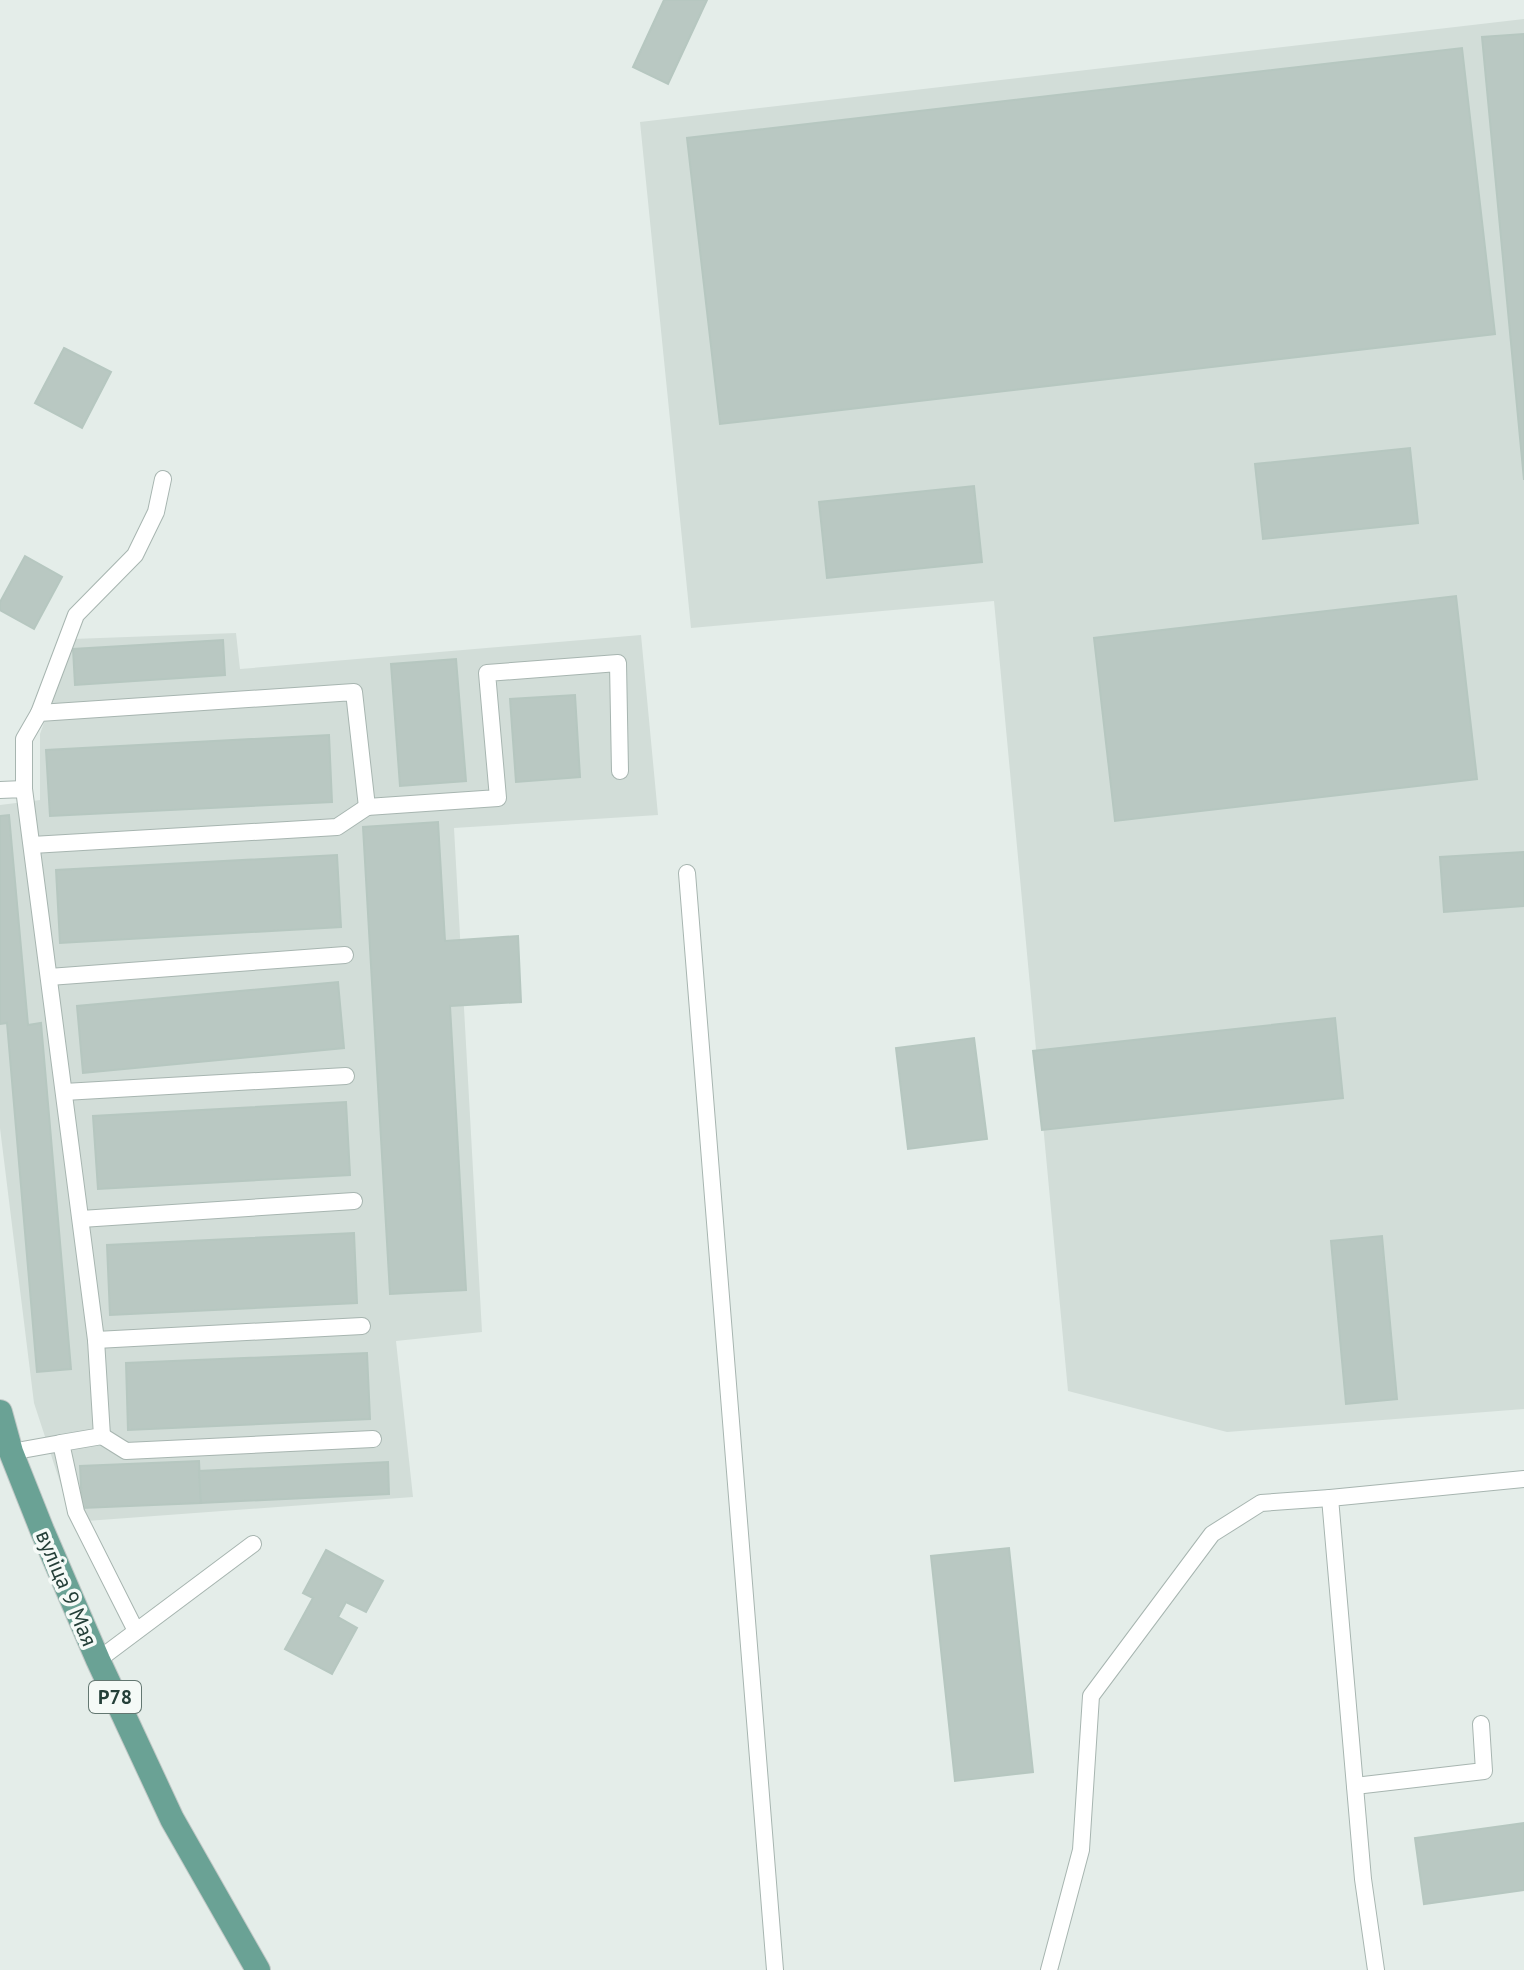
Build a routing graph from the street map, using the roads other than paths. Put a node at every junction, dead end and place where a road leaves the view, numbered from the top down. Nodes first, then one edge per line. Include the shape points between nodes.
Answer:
1 (163, 479) dead end
2 (39, 713) junction
3 (620, 771) dead end
4 (24, 789) junction
5 (0, 790) edge
6 (367, 807) junction
7 (32, 845) junction
8 (687, 873) dead end
9 (345, 955) dead end
10 (49, 977) junction
11 (346, 1076) dead end
12 (64, 1092) junction
13 (354, 1201) dead end
14 (81, 1219) junction
15 (362, 1326) dead end
16 (96, 1340) junction
17 (0, 1412) edge
18 (102, 1436) junction
19 (373, 1439) dead end
20 (61, 1443) junction
21 (11, 1452) junction
22 (1524, 1479) edge
23 (1330, 1498) junction
24 (253, 1544) dead end
25 (136, 1631) junction
26 (98, 1660) junction
27 (1481, 1724) dead end
28 (1355, 1786) junction
29 (258, 1970) edge
30 (775, 1970) edge
31 (1049, 1970) edge
32 (1376, 1970) edge

1 - 2 lane via 156,512 135,555 76,615
2 - 4 lane via 24,739
2 - 6 lane via 354,692
3 - 6 lane via 618,663 487,673 498,798
4 - 5 lane
4 - 7 lane
6 - 7 lane via 337,827
7 - 10 lane
8 - 30 lane
9 - 10 lane
10 - 12 lane
11 - 12 lane
12 - 14 lane
13 - 14 lane
14 - 16 lane
15 - 16 lane
16 - 18 lane
17 - 21 main road, вуліца 9 Мая / Р78
18 - 19 lane via 126,1451
18 - 20 lane
20 - 21 lane
20 - 25 lane via 76,1512
21 - 26 main road, вуліца 9 Мая / Р78
22 - 23 lane
23 - 28 lane
23 - 31 lane via 1261,1503 1212,1534 1091,1696 1081,1850
24 - 25 lane
25 - 26 lane
26 - 29 main road, вуліца 9 Мая / Р78 via 172,1819
27 - 28 lane via 1484,1771
28 - 32 lane

